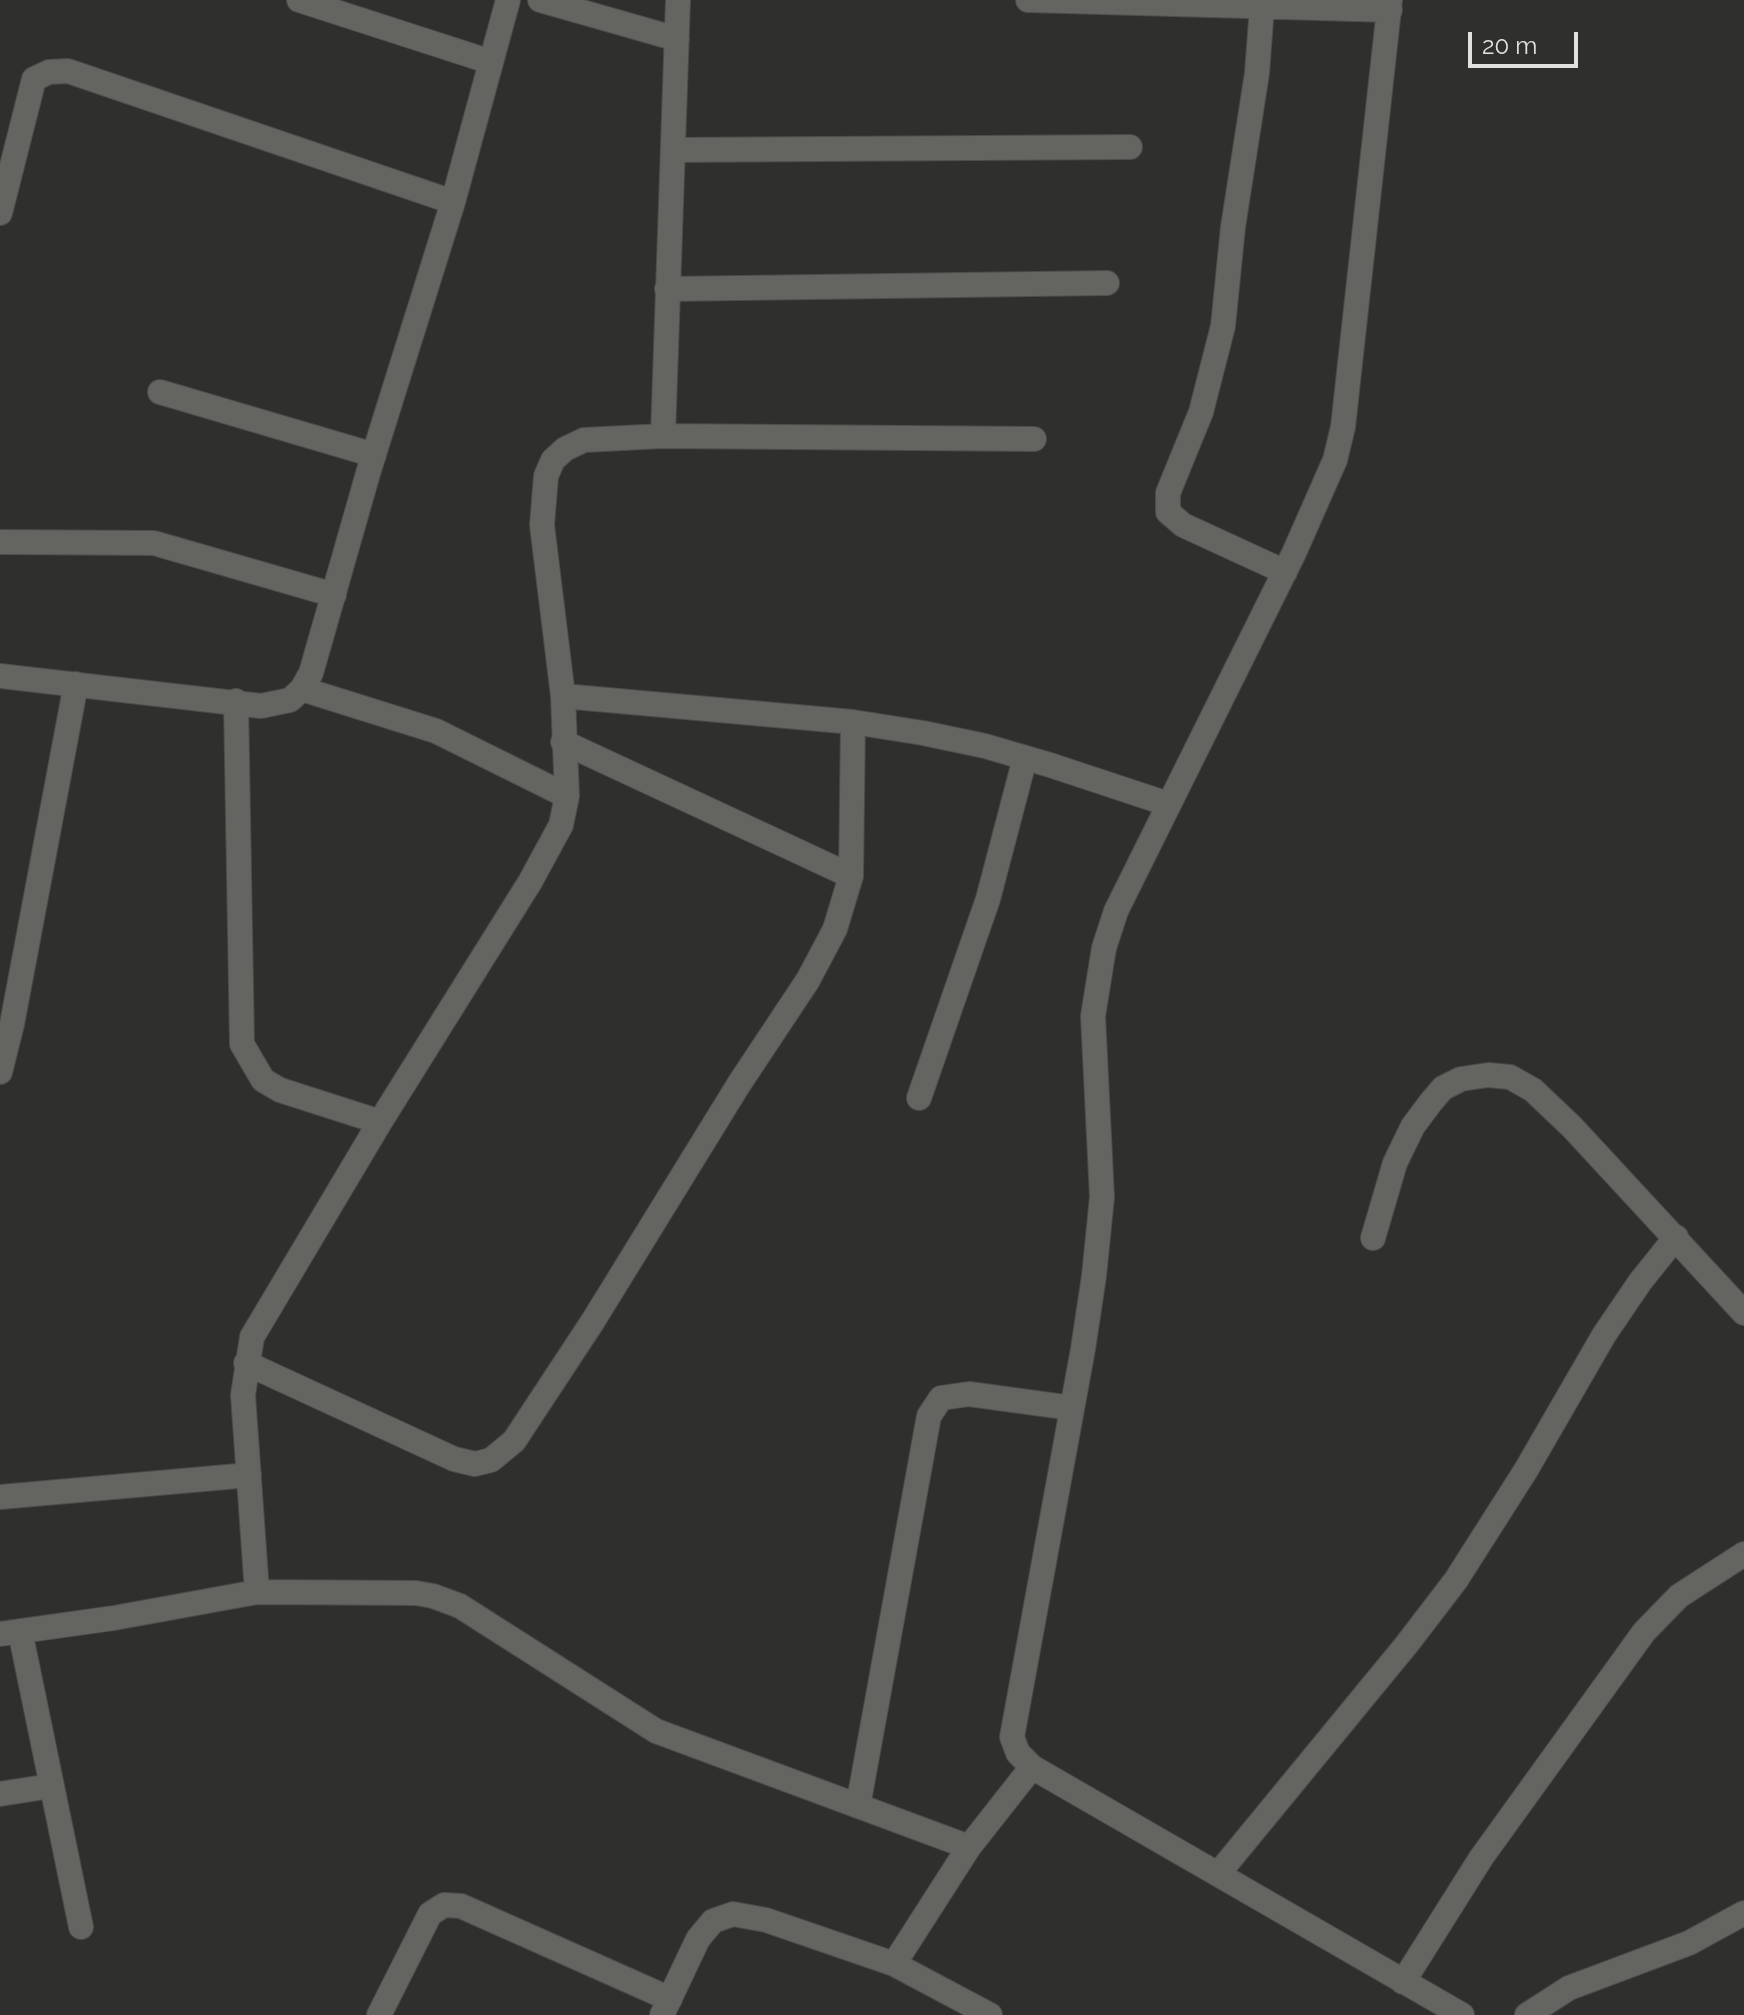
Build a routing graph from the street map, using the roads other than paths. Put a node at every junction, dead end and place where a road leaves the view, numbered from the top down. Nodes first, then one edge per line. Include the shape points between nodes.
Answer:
1 (299, 0) edge
2 (508, 0) edge
3 (540, 0) edge
4 (678, 0) edge
5 (1028, 0) edge
6 (1390, 5) edge
7 (1262, 7) junction
8 (677, 39) junction
9 (491, 62) junction
10 (1130, 147) dead end
11 (673, 150) junction
12 (453, 202) junction
13 (0, 213) edge
14 (1107, 283) dead end
15 (667, 289) junction
16 (160, 392) dead end
17 (663, 436) junction
18 (1034, 439) dead end
19 (374, 455) junction
20 (0, 542) edge
21 (1285, 572) junction
22 (334, 595) junction
23 (0, 676) edge
24 (76, 684) junction
25 (302, 689) junction
26 (563, 696) junction
27 (236, 701) junction
28 (853, 722) junction
29 (563, 742) junction
30 (1025, 758) junction
31 (567, 796) junction
32 (1168, 804) junction
33 (851, 876) junction
34 (0, 1072) edge
35 (919, 1098) dead end
36 (380, 1122) junction
37 (1676, 1237) junction
38 (1373, 1238) dead end
39 (1744, 1313) edge
40 (246, 1363) junction
41 (1072, 1408) junction
42 (249, 1475) junction
43 (0, 1497) edge
44 (1744, 1554) edge
45 (257, 1592) junction
46 (10, 1633) edge
47 (1032, 1767) junction
48 (51, 1786) junction
49 (0, 1794) edge
50 (858, 1806) junction
51 (969, 1847) junction
52 (1218, 1874) junction
53 (1744, 1913) edge
54 (81, 1927) dead end
55 (894, 1964) junction
56 (1403, 1982) junction
57 (666, 2007) edge
58 (379, 2015) edge
59 (990, 2015) edge
60 (1462, 2015) edge
61 (1527, 2015) edge

1 - 9 street
2 - 9 street
3 - 8 street
4 - 8 street
5 - 7 street
6 - 7 street
6 - 21 street via 1343,427 1335,460
7 - 21 street via 1223,326 1201,412 1168,493 1168,512 1183,525
8 - 11 street
9 - 12 street
10 - 11 street
11 - 15 street
12 - 13 street via 68,71 34,79
12 - 19 street
14 - 15 street
15 - 17 street
16 - 19 street
17 - 18 street
17 - 26 street via 584,440 553,460 546,476 542,525
19 - 22 street
20 - 22 street via 154,543
21 - 32 street
22 - 25 street
23 - 24 street
24 - 27 street
24 - 34 street
25 - 27 street via 275,705
25 - 31 street via 436,731
26 - 28 street
26 - 29 street
27 - 36 street via 242,1044 263,1080 280,1090
28 - 30 street
28 - 33 street
29 - 31 street
29 - 33 street
30 - 32 street
30 - 35 street via 988,899
31 - 36 street via 550,848
32 - 41 street via 1116,911 1097,983 1093,1016 1102,1197
33 - 40 street via 835,929 808,980 514,1441 491,1460 475,1464 454,1459
36 - 40 street via 266,1311
37 - 38 street via 1533,1090 1510,1077 1488,1075 1443,1088 1413,1126 1395,1163
37 - 39 street
37 - 52 street via 1604,1335 1456,1580
40 - 42 street
41 - 47 street via 1012,1737
41 - 50 street via 969,1394 941,1398 929,1416
42 - 43 street
42 - 45 street
44 - 56 street via 1679,1596 1644,1632 1481,1858
45 - 46 street
45 - 50 street via 433,1596 460,1606 656,1731
46 - 48 street
47 - 51 street
47 - 52 street
48 - 49 street
48 - 54 street
50 - 51 street
51 - 55 street
52 - 56 street
53 - 61 street via 1689,1943 1569,1988
55 - 57 street via 766,1920 733,1914 713,1921 698,1939
55 - 59 street
56 - 60 street
57 - 58 street via 461,1906 444,1905 430,1914

